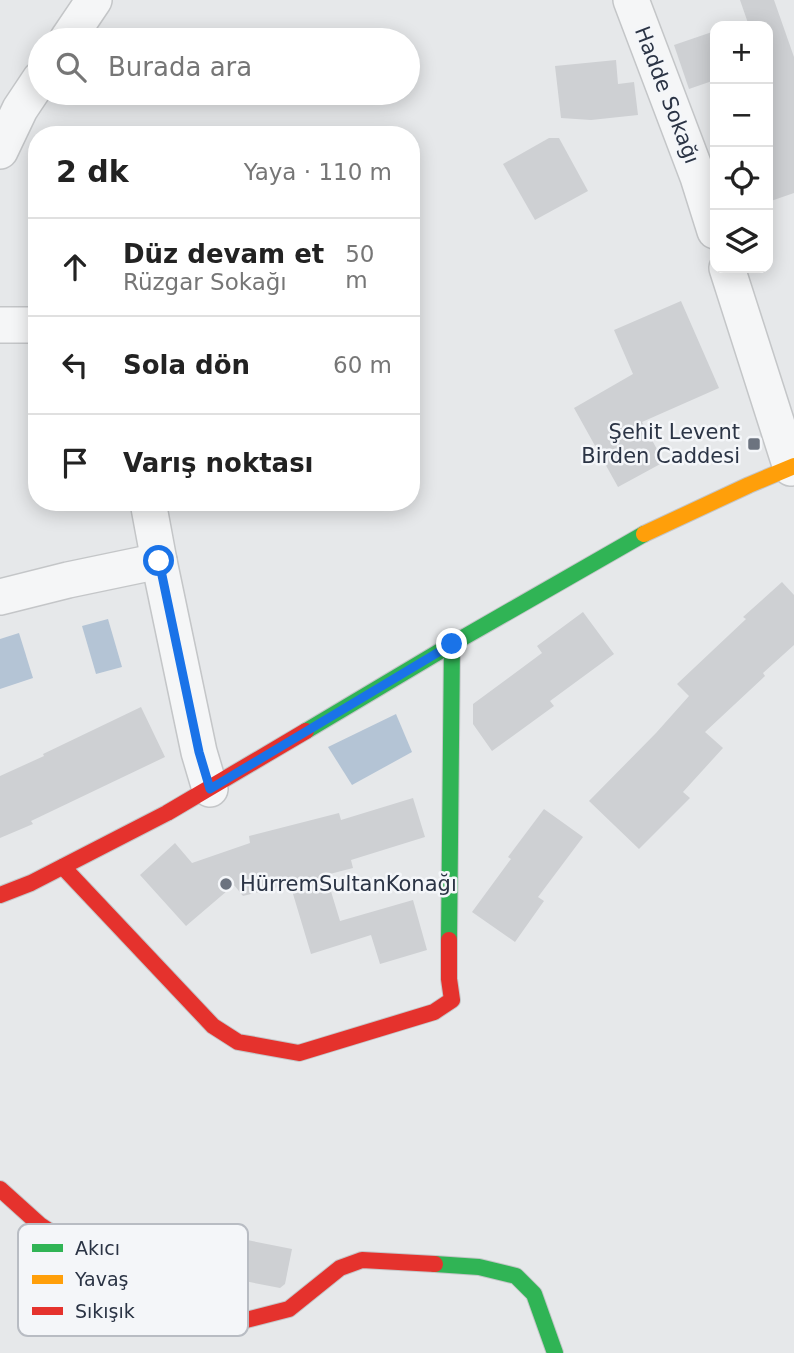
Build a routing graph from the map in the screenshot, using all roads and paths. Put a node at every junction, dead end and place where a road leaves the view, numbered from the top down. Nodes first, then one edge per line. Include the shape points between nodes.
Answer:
1 (94, 0) edge
2 (631, 0) edge
3 (75, 28) edge
4 (28, 97) edge
5 (0, 152) edge
6 (710, 214) edge
7 (729, 273) edge
8 (0, 325) edge
9 (28, 325) edge
10 (793, 469) edge
11 (150, 511) edge
12 (159, 561) junction
13 (0, 597) edge
14 (452, 644) junction
15 (210, 789) junction
16 (63, 867) junction
17 (0, 895) edge
18 (0, 1189) edge
19 (38, 1224) edge
20 (248, 1319) edge
21 (555, 1353) edge

1 - 3 street
2 - 6 street, Hadde Sokağı
4 - 5 street
7 - 10 street
8 - 9 street
10 - 14 street via 633,539
11 - 12 street
12 - 13 street
12 - 15 street
14 - 15 street
14 - 16 street via 452,1000 434,1012 299,1053 238,1042 213,1026
15 - 16 street
16 - 17 street
18 - 19 street
20 - 21 street via 289,1309 340,1268 362,1260 479,1267 516,1276 534,1294

